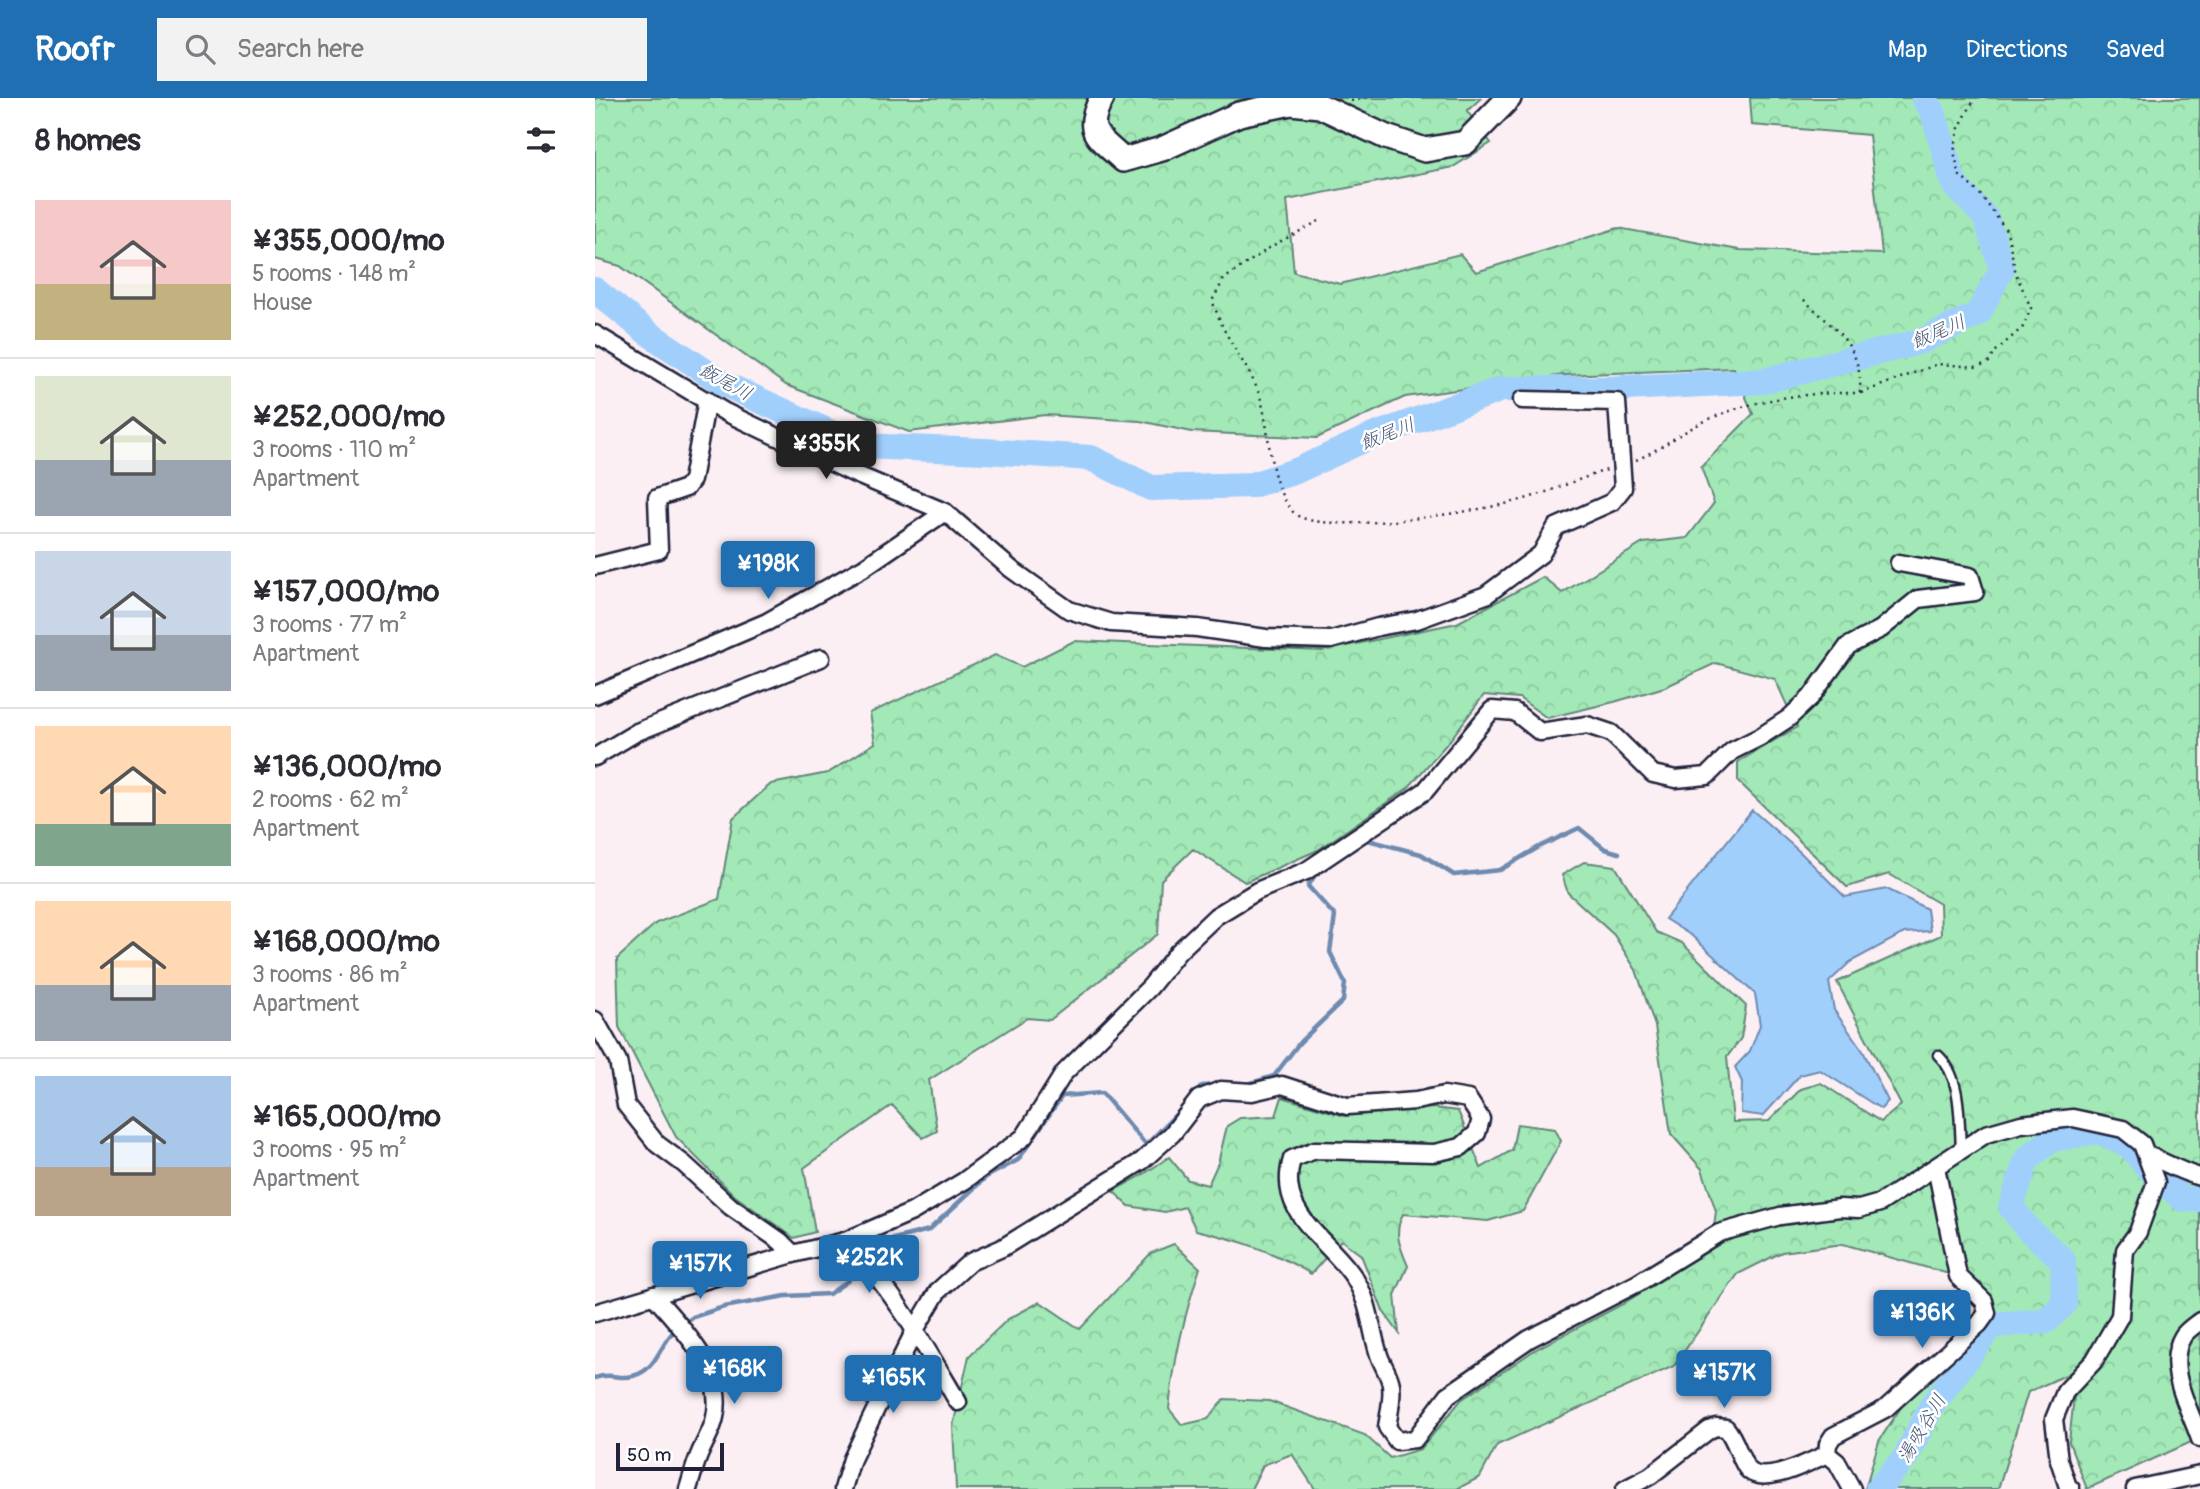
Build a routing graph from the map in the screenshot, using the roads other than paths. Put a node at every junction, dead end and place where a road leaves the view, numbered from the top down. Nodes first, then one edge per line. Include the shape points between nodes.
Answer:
1 (1103, 98) edge
2 (1509, 98) edge
3 (595, 334) edge
4 (707, 400) junction
5 (1522, 400) dead end
6 (944, 512) junction
7 (1899, 563) dead end
8 (595, 566) edge
9 (821, 658) dead end
10 (595, 695) edge
11 (595, 757) edge
12 (595, 1020) edge
13 (1938, 1055) dead end
14 (1961, 1150) junction
15 (2149, 1159) junction
16 (1936, 1167) junction
17 (2200, 1177) edge
18 (845, 1241) junction
19 (793, 1254) junction
20 (653, 1295) junction
21 (595, 1313) edge
22 (2200, 1321) edge
23 (915, 1330) junction
24 (958, 1402) dead end
25 (2200, 1439) edge
26 (1827, 1454) junction
27 (2200, 1475) edge
28 (688, 1489) edge
29 (843, 1489) edge
30 (1625, 1489) edge
31 (1852, 1489) edge
32 (2071, 1489) edge
33 (2135, 1489) edge

1 - 2 main road via 1092,117 1095,134 1123,160 1162,149 1239,114 1291,103 1320,106 1425,150 1465,142
3 - 4 street
4 - 6 street via 855,474
4 - 8 street via 692,480 686,488 657,498 659,550
5 - 6 street via 1617,402 1623,488 1612,502 1556,527 1541,554 1486,595 1417,620 1331,640 1111,623 1069,610 1011,569
6 - 10 street via 863,568 767,622
7 - 18 street via 1970,576 1975,592 1918,599 1881,629 1848,646 1811,697 1789,718 1732,751 1707,776 1676,779 1653,774 1611,733 1587,725 1540,732 1515,712 1492,710 1425,791 1306,871 1257,891 1216,916 1064,1073 1024,1137 912,1212
9 - 11 street via 637,732
12 - 19 street via 618,1061 626,1105 657,1144
13 - 14 lane via 1954,1083
14 - 15 street via 1986,1134 2021,1124 2073,1118 2123,1129 2141,1144
14 - 16 street
15 - 17 street
15 - 32 street via 2156,1182 2138,1232 2125,1250 2120,1316 2094,1361 2065,1392 2054,1419 2059,1460
16 - 23 street via 1880,1203 1780,1216 1719,1233 1638,1283 1529,1339 1448,1395 1415,1439 1397,1441 1387,1427 1392,1384 1379,1356 1369,1305 1355,1278 1302,1219 1287,1188 1287,1174 1292,1159 1315,1150 1434,1153 1461,1147 1477,1133 1481,1119 1468,1099 1444,1095 1347,1106 1282,1085 1252,1092 1221,1090 1199,1099 1172,1134 1142,1161 1002,1248 970,1262 938,1291
16 - 26 street via 1958,1276 1984,1301 1987,1313 1885,1409 1833,1436
18 - 19 street
18 - 23 street via 870,1266
19 - 20 street
20 - 21 street
20 - 28 street via 699,1352 716,1385 716,1417
22 - 25 street via 2184,1335 2176,1356
23 - 24 street
23 - 29 street via 852,1459
26 - 30 street via 1758,1477 1747,1470 1733,1436 1726,1428 1716,1427
26 - 31 street
27 - 33 street

